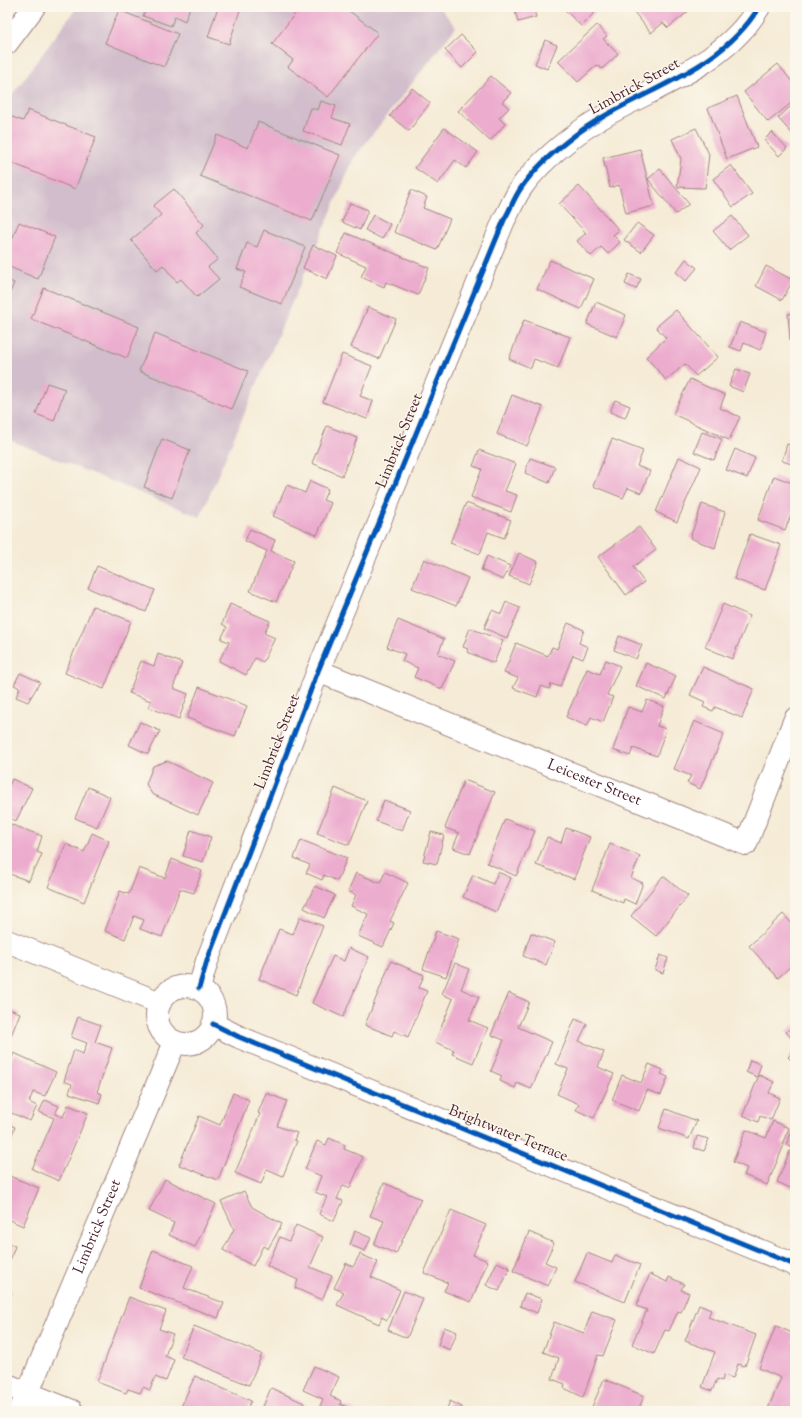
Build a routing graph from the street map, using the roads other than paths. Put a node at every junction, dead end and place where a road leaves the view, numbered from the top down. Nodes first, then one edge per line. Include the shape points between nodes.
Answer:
1 (34, 7) edge
2 (759, 7) edge
3 (7, 43) edge
4 (318, 671) junction
5 (795, 720) edge
6 (7, 941) edge
7 (199, 988) junction
8 (160, 1003) junction
9 (213, 1024) junction
10 (175, 1042) junction
11 (795, 1265) edge
12 (7, 1385) edge
13 (24, 1402) edge
14 (72, 1411) edge

1 - 3 main road
2 - 4 main road, Limbrick Street via 725,47 700,65 600,119 571,138 546,159 521,188 504,220
4 - 5 main road, Leicester Street via 746,844
4 - 7 main road, Limbrick Street
6 - 8 main road
7 - 8 main road via 175,989 166,994
7 - 9 main road via 212,1001 216,1014
8 - 10 main road via 157,1015 159,1024 166,1038
9 - 10 main road via 207,1035 196,1043 185,1045
9 - 11 main road, Brightwater Terrace via 239,1037
10 - 13 main road, Limbrick Street
12 - 13 main road
13 - 14 main road

